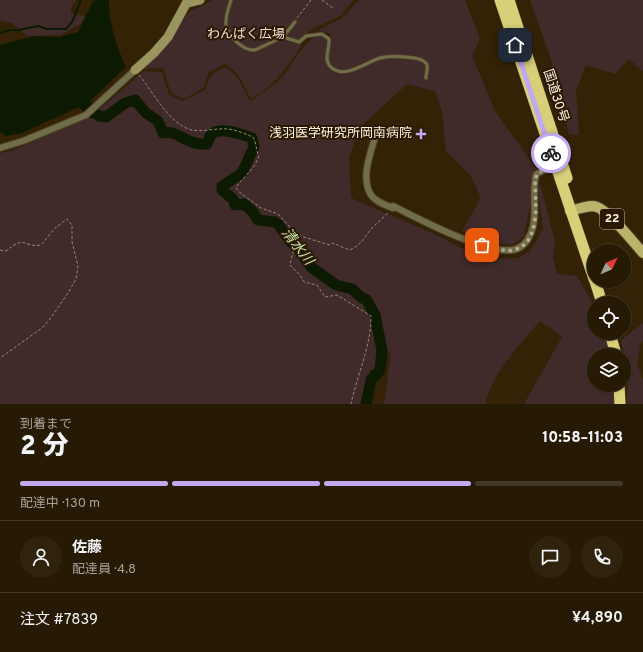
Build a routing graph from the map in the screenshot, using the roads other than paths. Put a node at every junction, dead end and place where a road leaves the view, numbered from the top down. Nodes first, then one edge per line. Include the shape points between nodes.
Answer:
1 (200, 0) edge
2 (231, 0) edge
3 (500, 0) edge
4 (509, 0) edge
5 (188, 2) edge
6 (295, 22) road end
7 (283, 37) junction
8 (135, 70) joint
9 (426, 78) dead end
10 (376, 134) dead end
11 (0, 148) edge
12 (559, 164) junction
13 (573, 210) junction
14 (587, 250) edge
15 (643, 253) edge
16 (587, 255) edge
17 (619, 392) edge
18 (620, 404) edge

1 - 5 street
2 - 7 lane via 226,24 229,33 243,47 250,51 255,50
3 - 12 highway, 国道30号
4 - 12 highway, 国道30号
5 - 8 street via 161,46
6 - 7 lane
7 - 9 lane via 299,42 306,36 326,36 329,38 330,46 327,57 329,65 336,70 353,70 380,58 412,58 427,65
8 - 11 street via 86,115 23,142
10 - 12 street via 368,164 369,189 372,196 379,202 469,241 496,248 512,250 525,243 534,227 536,175
12 - 13 highway, 国道30号
13 - 14 highway, 国道30号
13 - 15 main road, 22 via 599,207
13 - 16 highway, 国道30号
17 - 18 highway

